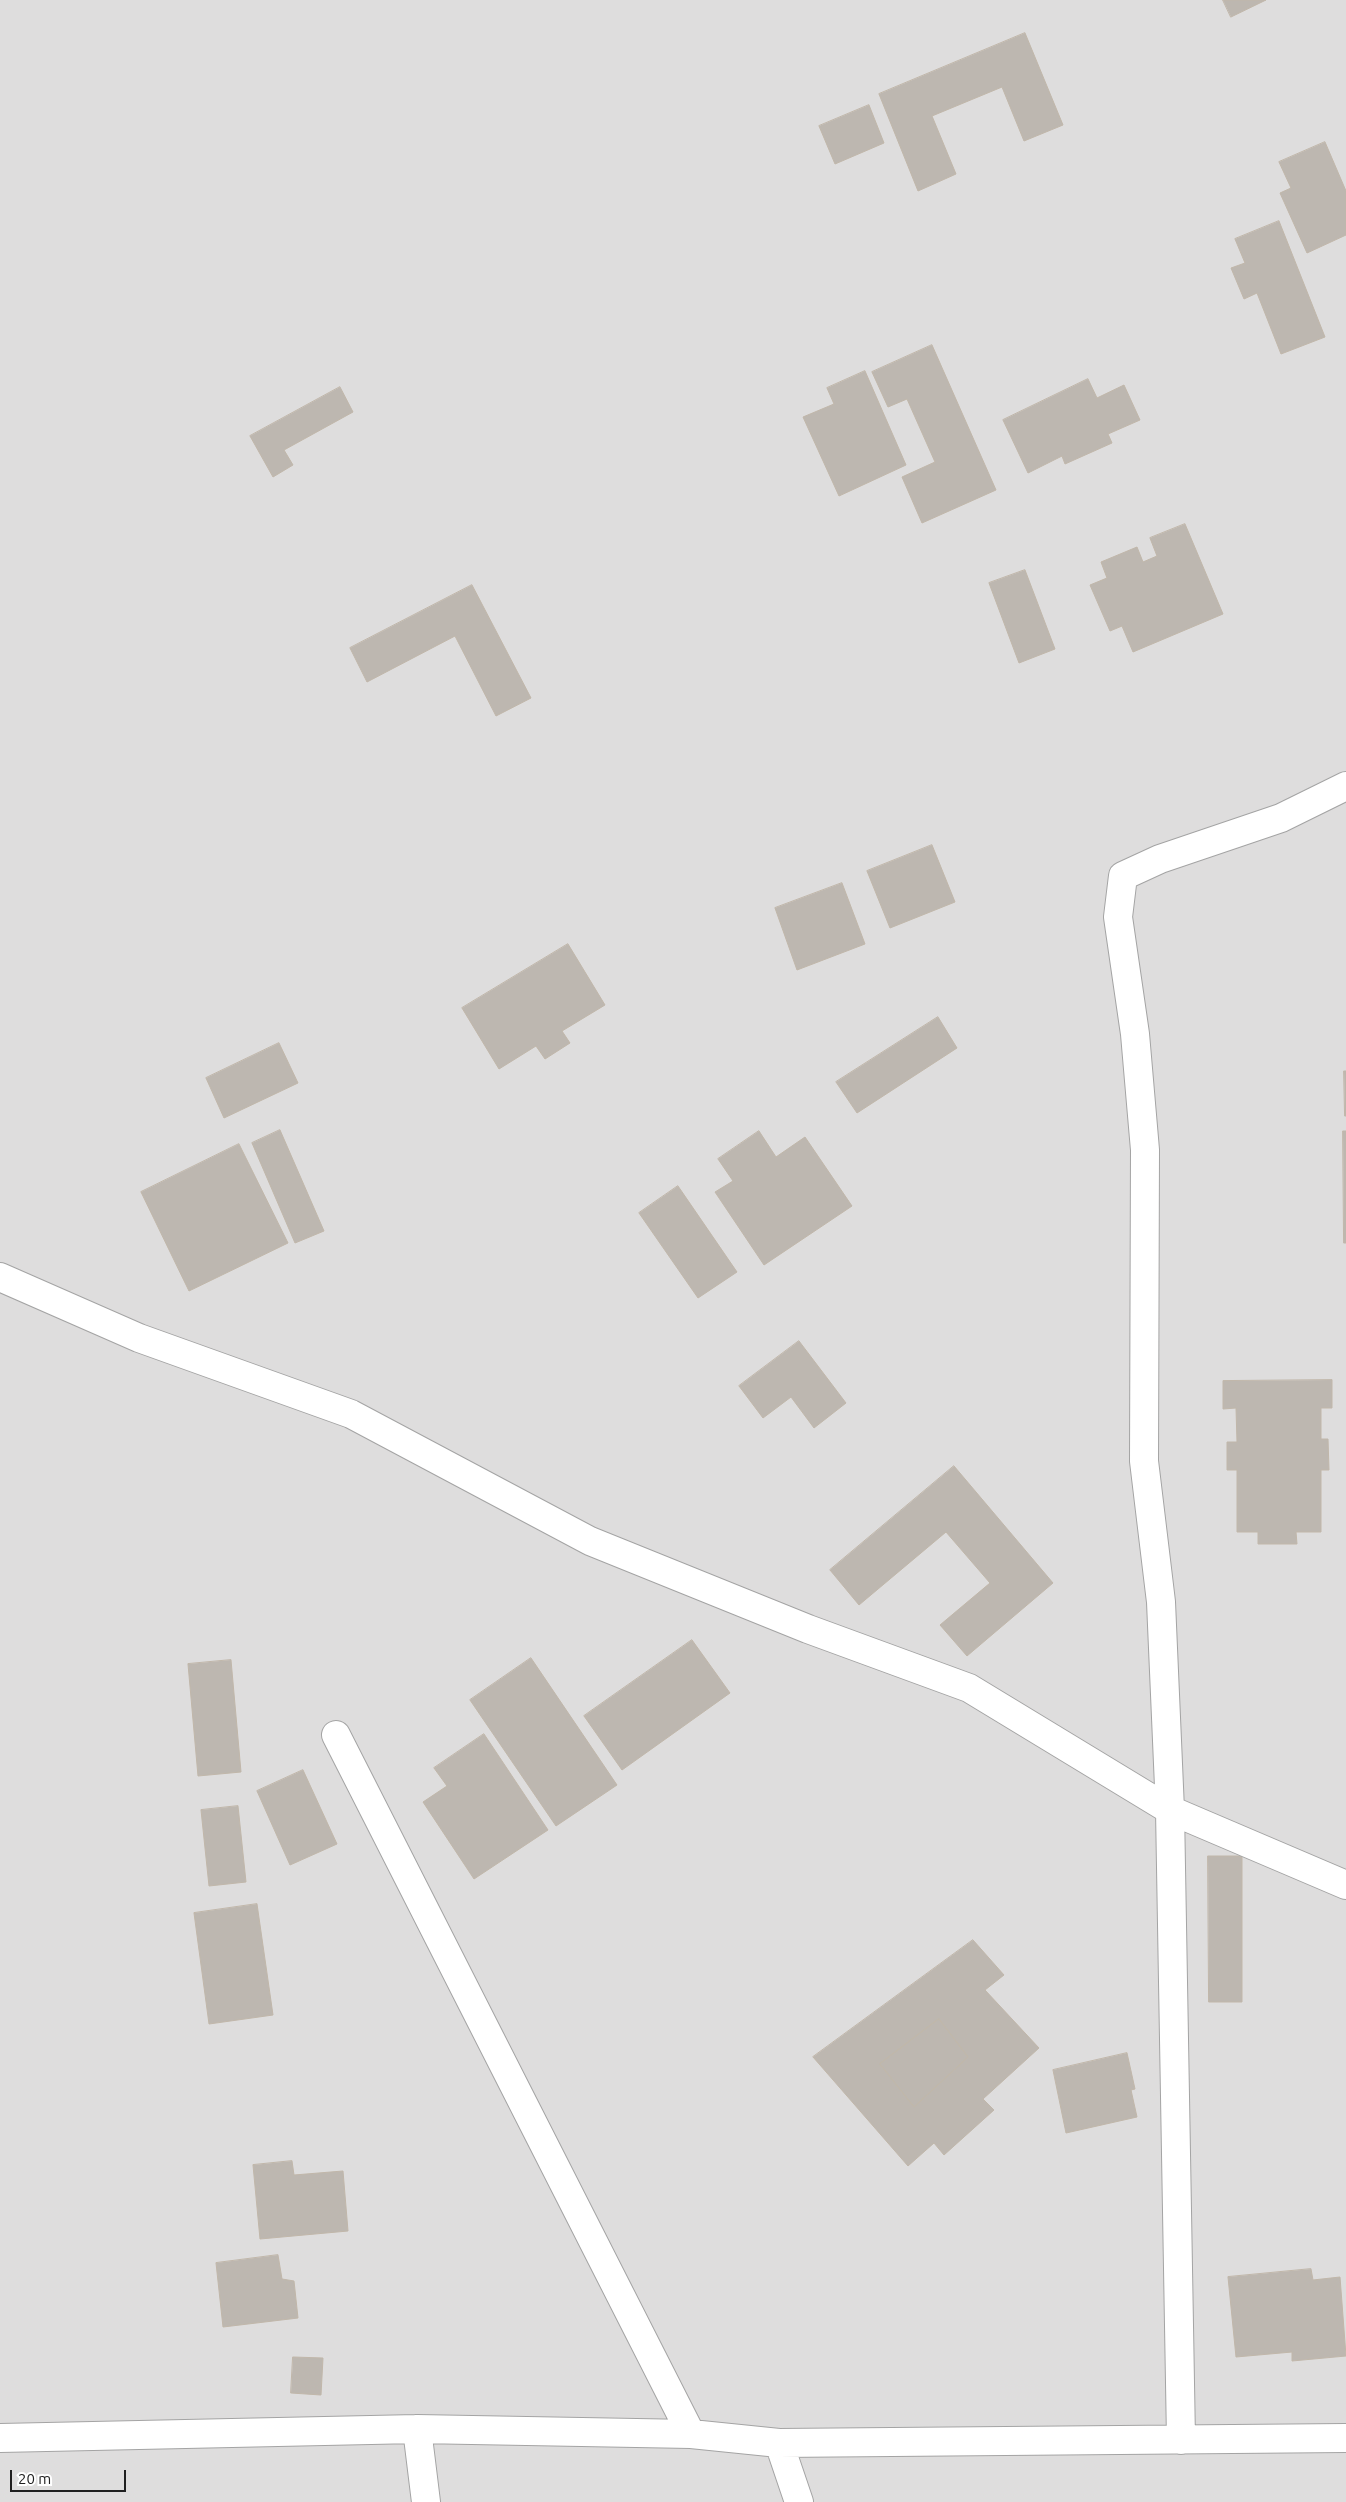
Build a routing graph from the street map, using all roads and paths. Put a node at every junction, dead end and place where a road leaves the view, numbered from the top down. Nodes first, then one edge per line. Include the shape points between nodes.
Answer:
1 (1346, 786) edge
2 (0, 1277) edge
3 (336, 1735) dead end
4 (1170, 1810) junction
5 (1346, 1885) edge
6 (417, 2429) junction
7 (691, 2434) junction
8 (0, 2438) edge
9 (1346, 2438) edge
10 (1181, 2440) junction
11 (779, 2443) junction
12 (426, 2502) edge
13 (799, 2502) edge

1 - 4 street via 1281,818 1160,859 1123,876 1118,917 1135,1034 1145,1150 1144,1461 1161,1602
2 - 4 street via 139,1338 351,1414 590,1541 808,1629 969,1688
3 - 7 street
4 - 5 street
4 - 10 street
6 - 7 street
6 - 8 street
6 - 12 street
7 - 11 street
9 - 10 street
10 - 11 street
11 - 13 street

